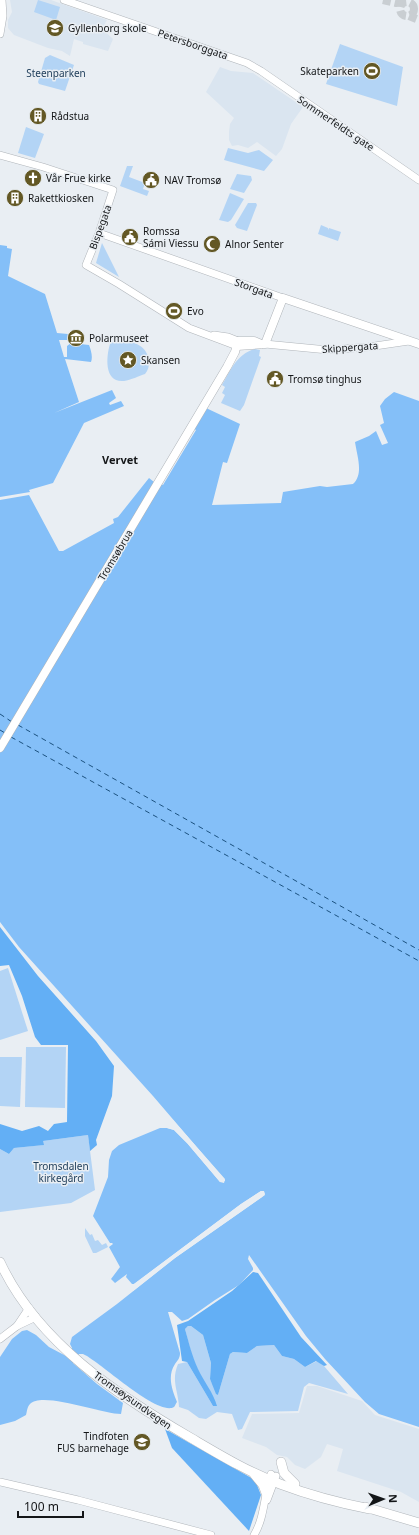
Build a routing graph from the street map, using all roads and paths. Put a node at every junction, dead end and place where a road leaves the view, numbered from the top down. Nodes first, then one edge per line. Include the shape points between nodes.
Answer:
1 (2, 0) edge
2 (64, 0) edge
3 (0, 34) edge
4 (253, 66) joint
5 (0, 155) edge
6 (419, 180) edge
7 (99, 232) junction
8 (86, 265) joint
9 (282, 298) junction
10 (415, 339) edge
11 (238, 344) junction
12 (263, 344) junction
13 (419, 344) edge
14 (0, 748) edge
15 (0, 1262) edge
16 (29, 1308) junction
17 (36, 1317) junction
18 (17, 1326) junction
19 (0, 1339) edge
20 (194, 1440) junction
21 (281, 1462) dead end
22 (252, 1471) junction
23 (273, 1477) junction
24 (0, 1482) edge
25 (295, 1484) junction
26 (266, 1493) junction
27 (265, 1504) junction
28 (370, 1509) junction
29 (419, 1523) edge
30 (256, 1533) edge
31 (211, 1535) edge

1 - 3 street
2 - 4 street, Petersborggata
4 - 6 street, Sommerfeldts gate
5 - 7 street, Bispegata via 113,190
7 - 8 street, Bispegata
7 - 9 street, Storgata
8 - 11 street, Skippergata via 187,327 209,336 223,336
9 - 10 main road, Storgata
9 - 12 main road
10 - 12 street, Skippergata via 368,347 328,350
10 - 13 main road, Storgata
11 - 12 main road, Skippergata via 254,341
11 - 14 main road, Tromsøbrua
15 - 16 highway, Tromsøysundvegen
16 - 17 highway, Tromsøysundvegen
16 - 18 street
17 - 18 street
17 - 20 highway, Tromsøysundvegen via 78,1360 131,1401
18 - 19 street
20 - 22 highway, Tromsøysundvegen
20 - 23 highway, Tromsøysundvegen
21 - 25 highway via 284,1473
22 - 23 highway, Tromsøysundvegen
22 - 26 highway
23 - 25 highway, Tromsøysundvegen
23 - 26 street
23 - 27 street
23 - 28 highway, Tromsøysundvegen via 335,1501
24 - 31 street
25 - 28 highway, Tromsøysundvegen
26 - 27 street
27 - 30 street
28 - 29 highway, Tromsøysundvegen

